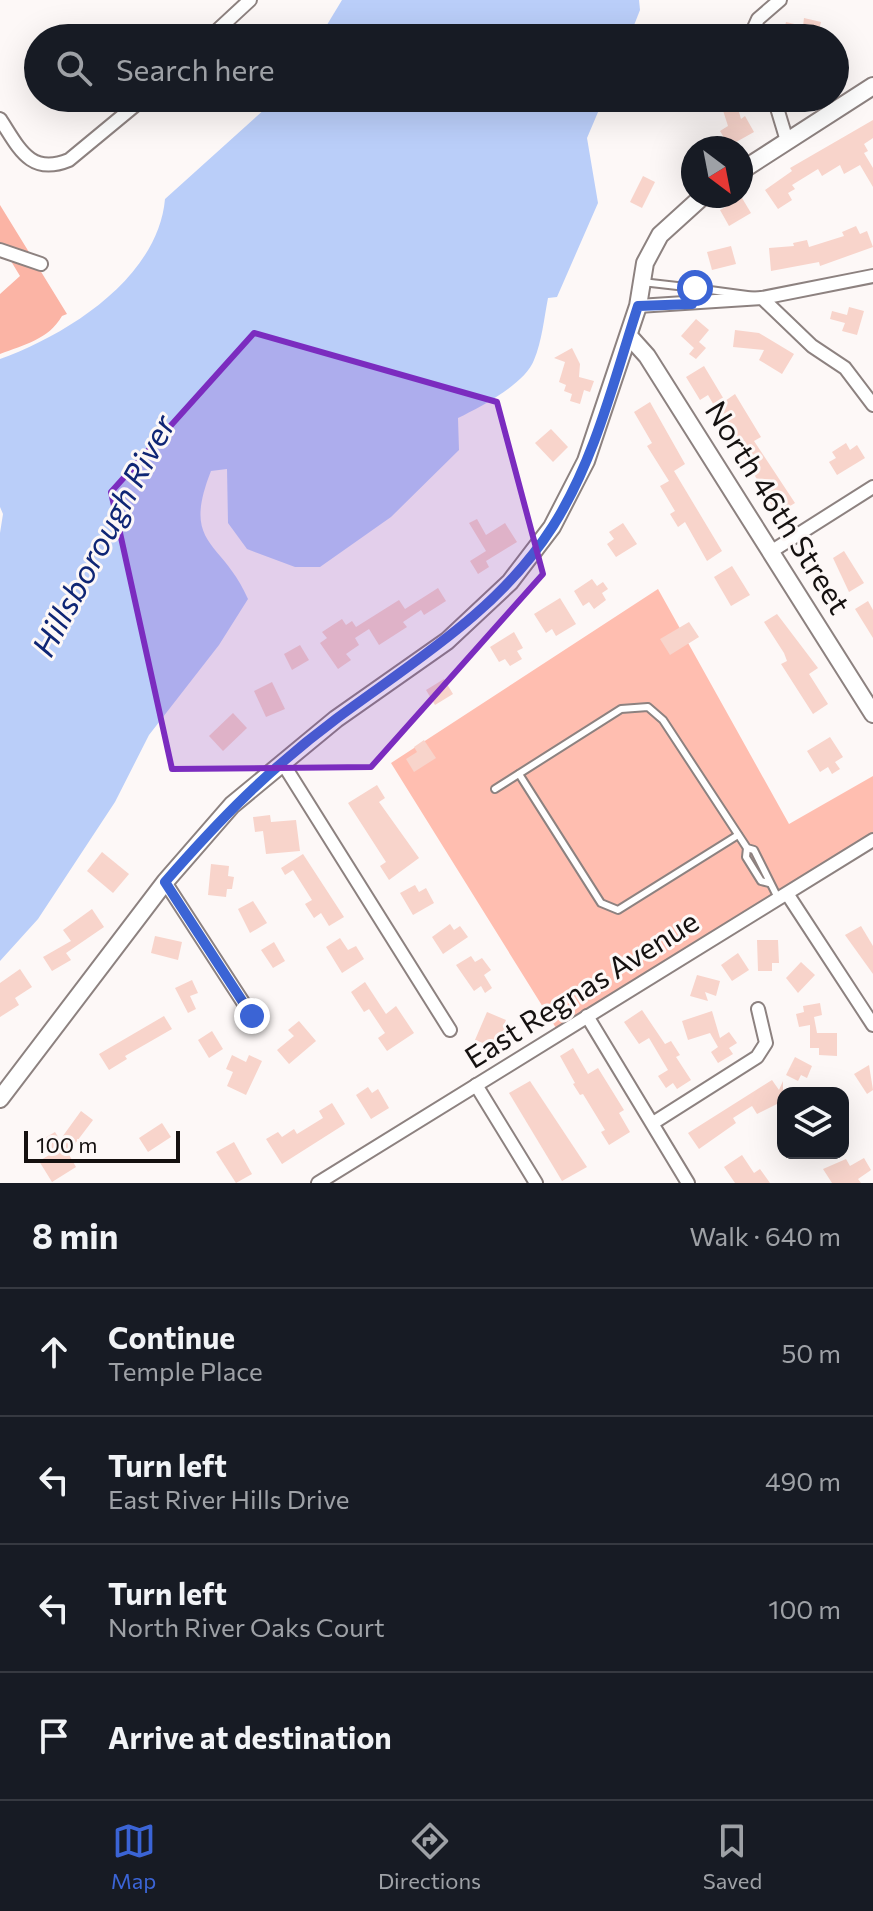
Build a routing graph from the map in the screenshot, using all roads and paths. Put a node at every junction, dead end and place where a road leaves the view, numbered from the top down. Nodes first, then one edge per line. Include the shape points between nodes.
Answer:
1 (250, 0) edge
2 (780, 0) edge
3 (224, 24) edge
4 (756, 24) edge
5 (873, 86) edge
6 (849, 101) edge
7 (127, 112) edge
8 (778, 112) edge
9 (832, 112) edge
10 (0, 119) edge
11 (787, 141) junction
12 (753, 163) edge
13 (690, 208) edge
14 (0, 250) edge
15 (41, 264) dead end
16 (873, 276) edge
17 (642, 282) junction
18 (695, 288) junction
19 (762, 298) junction
20 (692, 304) junction
21 (638, 306) junction
22 (629, 336) junction
23 (873, 405) edge
24 (873, 487) edge
25 (772, 551) junction
26 (873, 714) edge
27 (282, 762) junction
28 (519, 774) junction
29 (495, 789) dead end
30 (738, 835) junction
31 (873, 840) edge
32 (165, 882) junction
33 (784, 897) junction
34 (758, 1009) dead end
35 (252, 1016) dead end
36 (587, 1016) junction
37 (873, 1025) edge
38 (450, 1030) dead end
39 (476, 1085) junction
40 (0, 1099) edge
41 (653, 1123) junction
42 (318, 1183) edge
43 (536, 1183) edge
44 (688, 1183) edge

1 - 3 street
2 - 4 street
5 - 6 street
7 - 10 street via 56,165 38,165 29,158
8 - 11 street
9 - 11 street
11 - 12 street
13 - 17 street via 660,235
14 - 15 street
16 - 19 street
17 - 18 lane
17 - 21 street
18 - 19 lane
18 - 20 lane
19 - 20 street
19 - 23 street via 812,346 845,368
20 - 21 street
21 - 22 street
22 - 25 street, North 46th Street
22 - 27 street via 586,461 552,527 510,582 447,641
24 - 25 street
25 - 26 street, North 46th Street
27 - 32 street via 232,805
27 - 38 street
28 - 29 lane
28 - 30 lane via 621,709 648,707 663,720
28 - 30 lane via 601,903 613,910
30 - 33 lane via 761,881
31 - 33 street, East Regnas Avenue
32 - 35 street
32 - 40 street
33 - 36 street, East Regnas Avenue
33 - 37 street
34 - 41 street via 766,1043 757,1057
36 - 39 street, East Regnas Avenue
36 - 41 street
39 - 42 street, East Regnas Avenue
39 - 43 street
41 - 44 street

